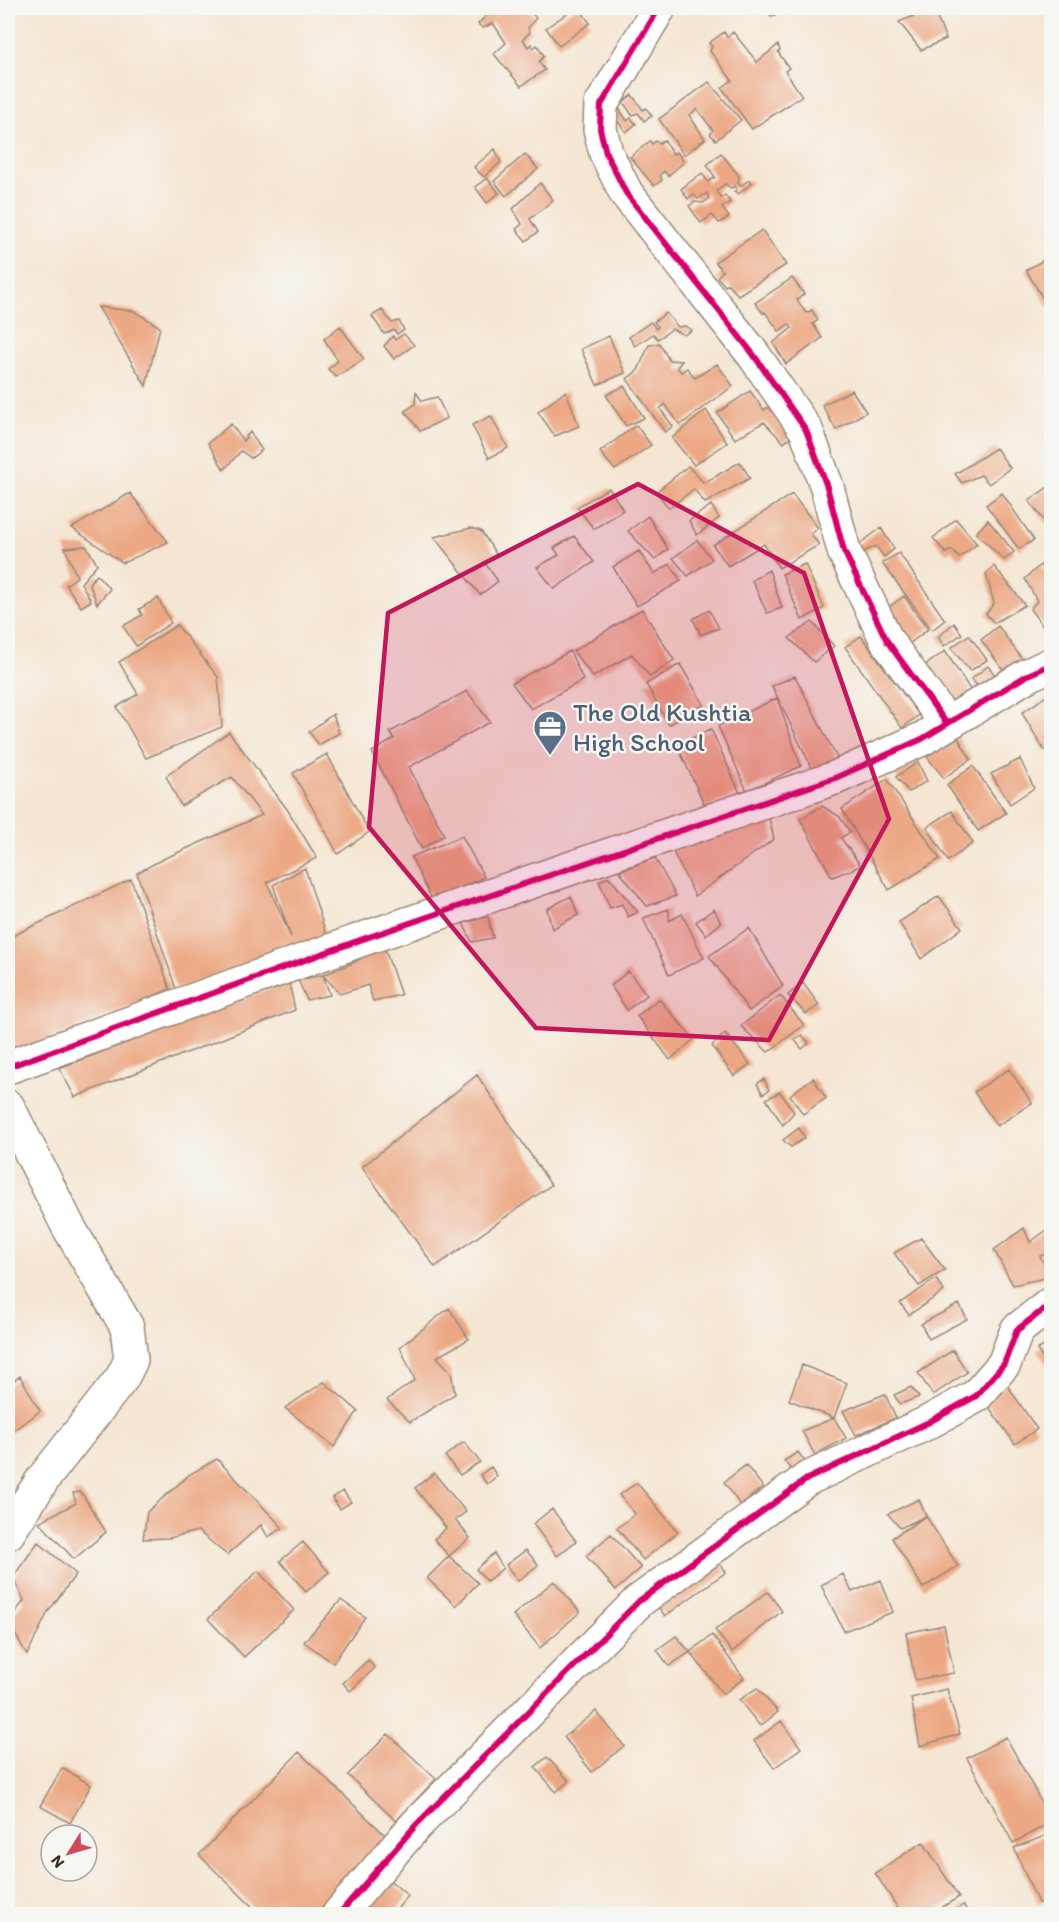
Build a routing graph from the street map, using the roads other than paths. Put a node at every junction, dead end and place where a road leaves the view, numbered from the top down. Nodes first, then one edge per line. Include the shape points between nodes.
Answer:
1 (659, 8) edge
2 (1052, 664) edge
3 (947, 724) junction
4 (10, 1060) edge
5 (8, 1107) edge
6 (1052, 1303) edge
7 (8, 1533) edge
8 (339, 1914) edge

1 - 3 street via 601,105 600,129 606,153 626,193 753,354 806,430 827,487 844,552 887,641
2 - 3 street
3 - 4 street via 834,778
5 - 7 street via 68,1226 127,1328 131,1360 122,1378 43,1479
6 - 8 street via 1017,1330 1004,1364 976,1396 807,1479 639,1601 416,1825

